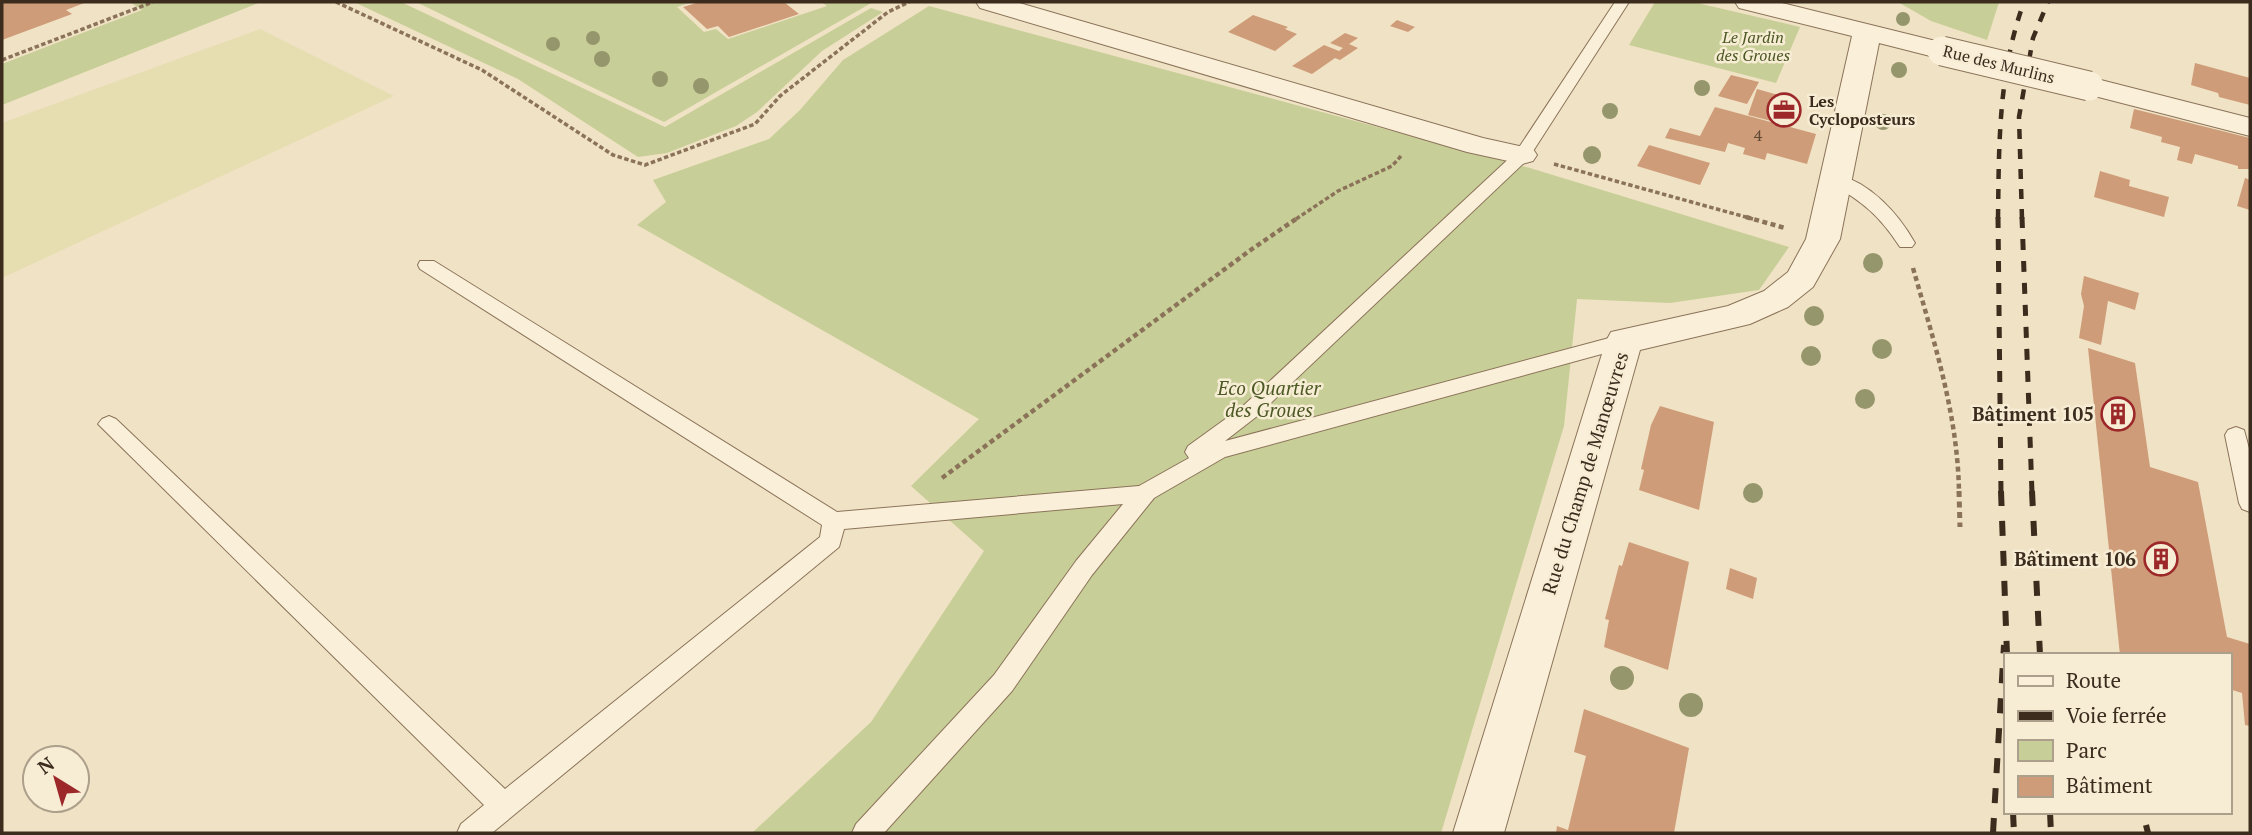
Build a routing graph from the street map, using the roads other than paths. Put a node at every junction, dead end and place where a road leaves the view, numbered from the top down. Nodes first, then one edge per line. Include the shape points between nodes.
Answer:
1 (989, 2) edge
2 (1622, 2) edge
3 (1748, 2) edge
4 (1865, 32) junction
5 (2250, 127) edge
6 (1522, 155) junction
7 (1836, 179) junction
8 (1906, 243) road end
9 (427, 265) dead end
10 (1624, 341) junction
11 (109, 424) dead end
12 (2236, 435) dead end
13 (1143, 494) junction
14 (2250, 503) edge
15 (834, 521) junction
16 (504, 806) junction
17 (471, 833) edge
18 (866, 833) edge
19 (1478, 833) edge

1 - 6 street
2 - 6 lane
3 - 4 street, Rue des Murlins
4 - 5 street, Rue des Murlins, bridge
4 - 7 street, Rue du Champ de Manœuvres
6 - 13 lane via 1249,412
7 - 8 lane via 1874,200 1894,220
7 - 10 street, Rue du Champ de Manœuvres via 1823,239 1801,279 1776,299 1737,316
9 - 15 lane
10 - 13 lane via 1218,451
10 - 19 street, Rue du Champ de Manœuvres
11 - 16 lane
12 - 14 lane
13 - 15 lane
13 - 18 lane via 1003,683
15 - 16 lane via 831,541
16 - 17 lane

